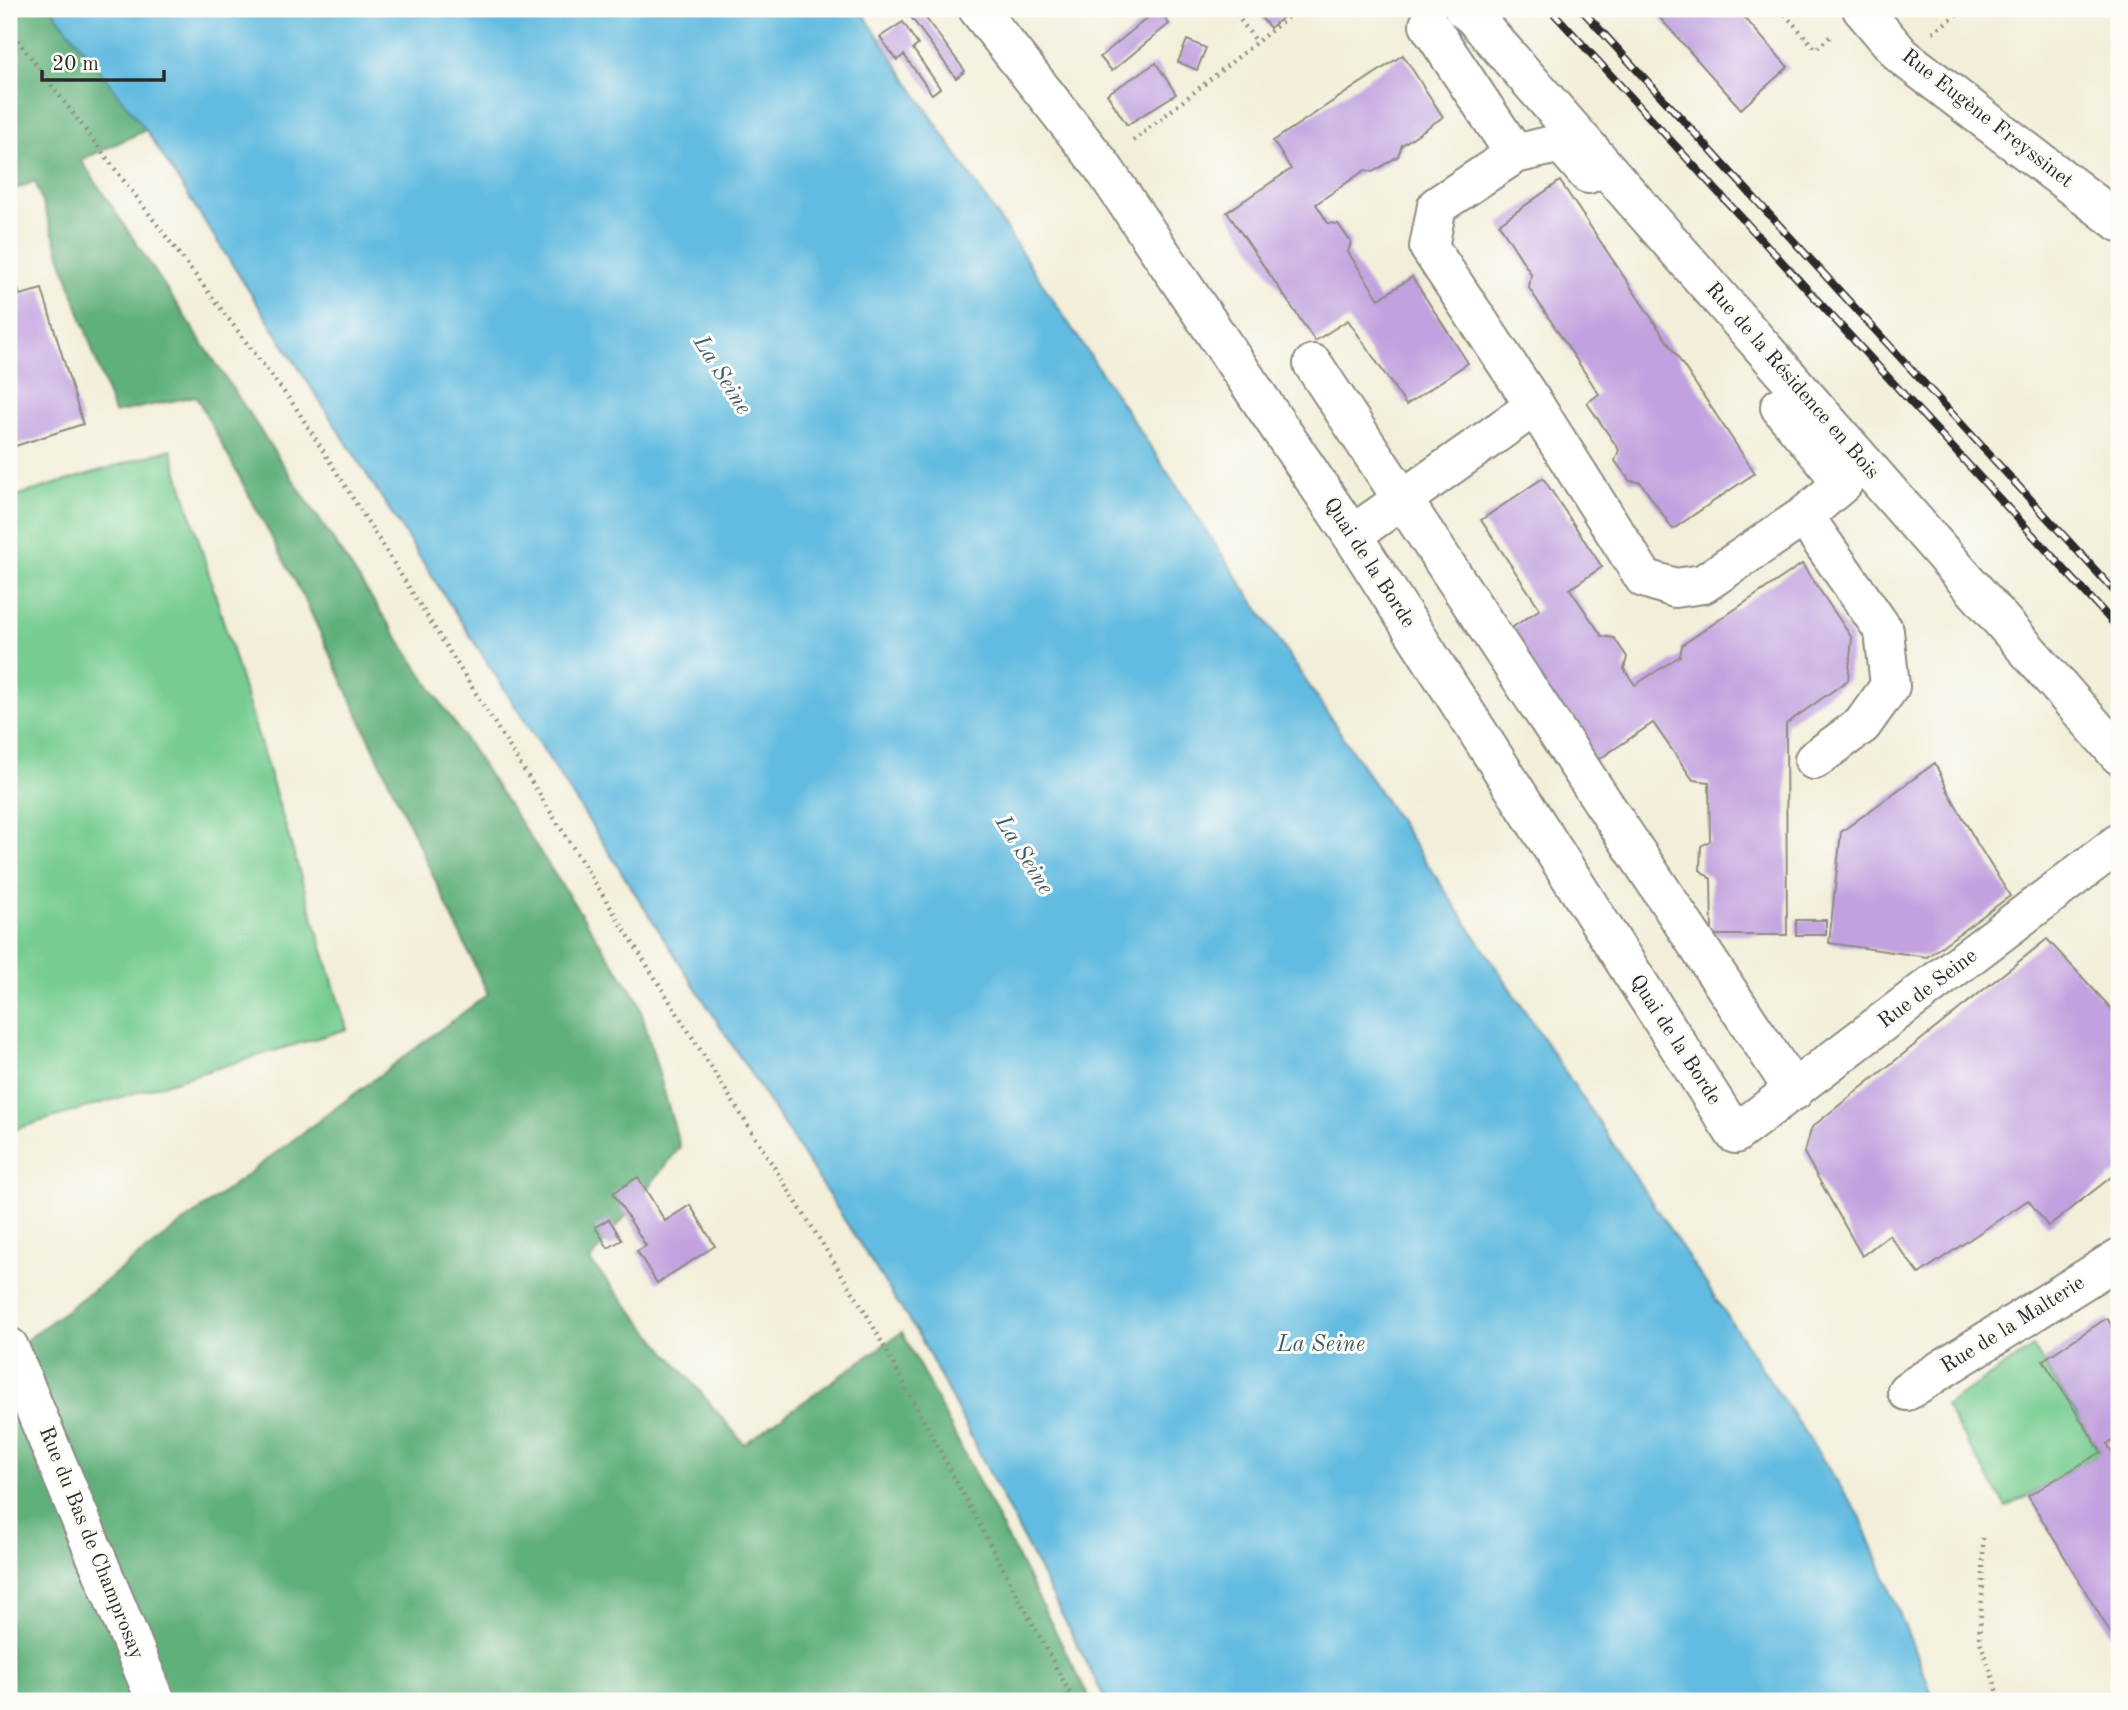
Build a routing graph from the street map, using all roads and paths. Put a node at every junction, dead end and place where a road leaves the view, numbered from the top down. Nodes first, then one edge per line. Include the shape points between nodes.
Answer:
1 (978, 9) edge
2 (1232, 9) edge
3 (1298, 9) edge
4 (1464, 9) edge
5 (1780, 9) edge
6 (1862, 10) edge
7 (1429, 25) dead end
8 (9, 29) edge
9 (1257, 42) junction
10 (1515, 154) junction
11 (1102, 166) junction
12 (2119, 222) edge
13 (1313, 364) dead end
14 (1535, 406) junction
15 (1403, 499) junction
16 (1804, 516) junction
17 (1352, 535) junction
18 (2119, 755) edge
19 (1814, 760) dead end
20 (2119, 843) edge
21 (1794, 1091) junction
22 (1735, 1134) joint
23 (2119, 1258) edge
24 (9, 1347) edge
25 (1907, 1391) dead end
26 (1983, 1538) dead end
27 (156, 1701) edge
28 (1074, 1701) edge
29 (2001, 1701) edge

1 - 11 street, Quai de la Borde
2 - 9 path
3 - 9 path
4 - 18 street, Rue de la Résidence en Bois
5 - 6 path via 1816,49
6 - 12 street, Rue Eugène Freyssinet via 1902,56
7 - 10 street
8 - 28 path via 296,408 866,1313
9 - 11 path
10 - 14 street via 1437,206 1429,247
10 - 16 street via 1562,143 1843,482
11 - 17 street, Quai de la Borde
13 - 15 street
14 - 15 street
14 - 16 street via 1644,578 1675,588 1703,584
15 - 17 street
15 - 21 street
16 - 19 street via 1884,631 1890,686 1862,725
17 - 22 street, Quai de la Borde
20 - 21 street, Rue de Seine
21 - 22 street, Rue de Seine
23 - 25 street, Rue de la Malterie
24 - 27 street, Rue du Bas de Champrosay
26 - 29 path via 1979,1639

